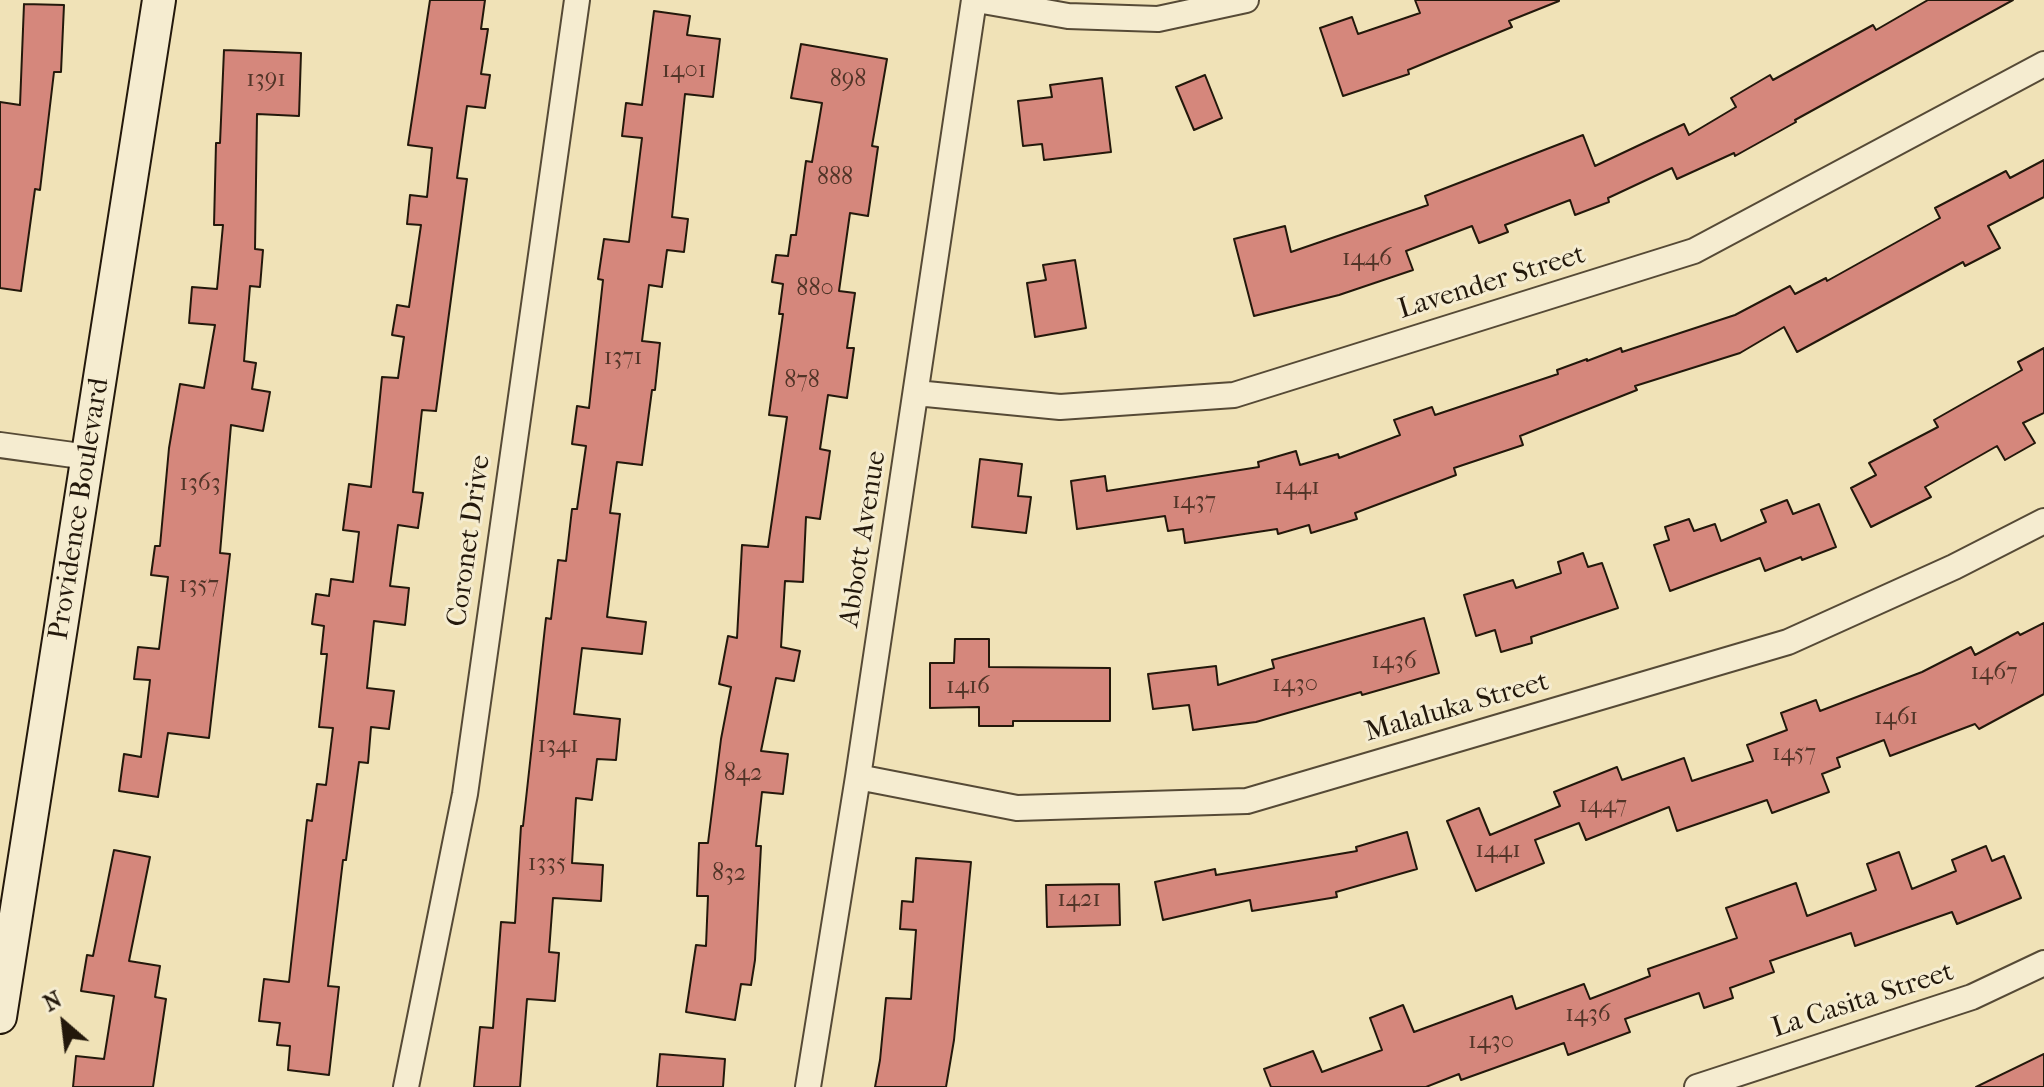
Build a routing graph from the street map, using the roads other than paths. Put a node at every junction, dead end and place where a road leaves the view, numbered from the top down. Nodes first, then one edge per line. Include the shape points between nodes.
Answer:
1 (159, 0) edge
2 (577, 0) edge
3 (976, 0) edge
4 (1246, 0) edge
5 (2044, 64) edge
6 (916, 393) junction
7 (0, 445) edge
8 (88, 457) junction
9 (2044, 521) edge
10 (858, 777) junction
11 (2044, 963) edge
12 (0, 1017) edge
13 (406, 1087) edge
14 (808, 1087) edge
15 (1697, 1087) edge

1 - 8 main road, Providence Boulevard
2 - 13 street, Coronet Drive via 465,794
3 - 4 street via 1068,16 1158,19
3 - 6 street, Abbott Avenue
5 - 6 street, Lavender Street via 1694,251 1234,395 1060,407
6 - 10 street, Abbott Avenue
7 - 8 street
8 - 12 main road, Providence Boulevard
9 - 10 street, Malaluka Street via 1788,642 1247,801 1017,808
10 - 14 street, Abbott Avenue
11 - 15 street, La Casita Street via 1972,997

